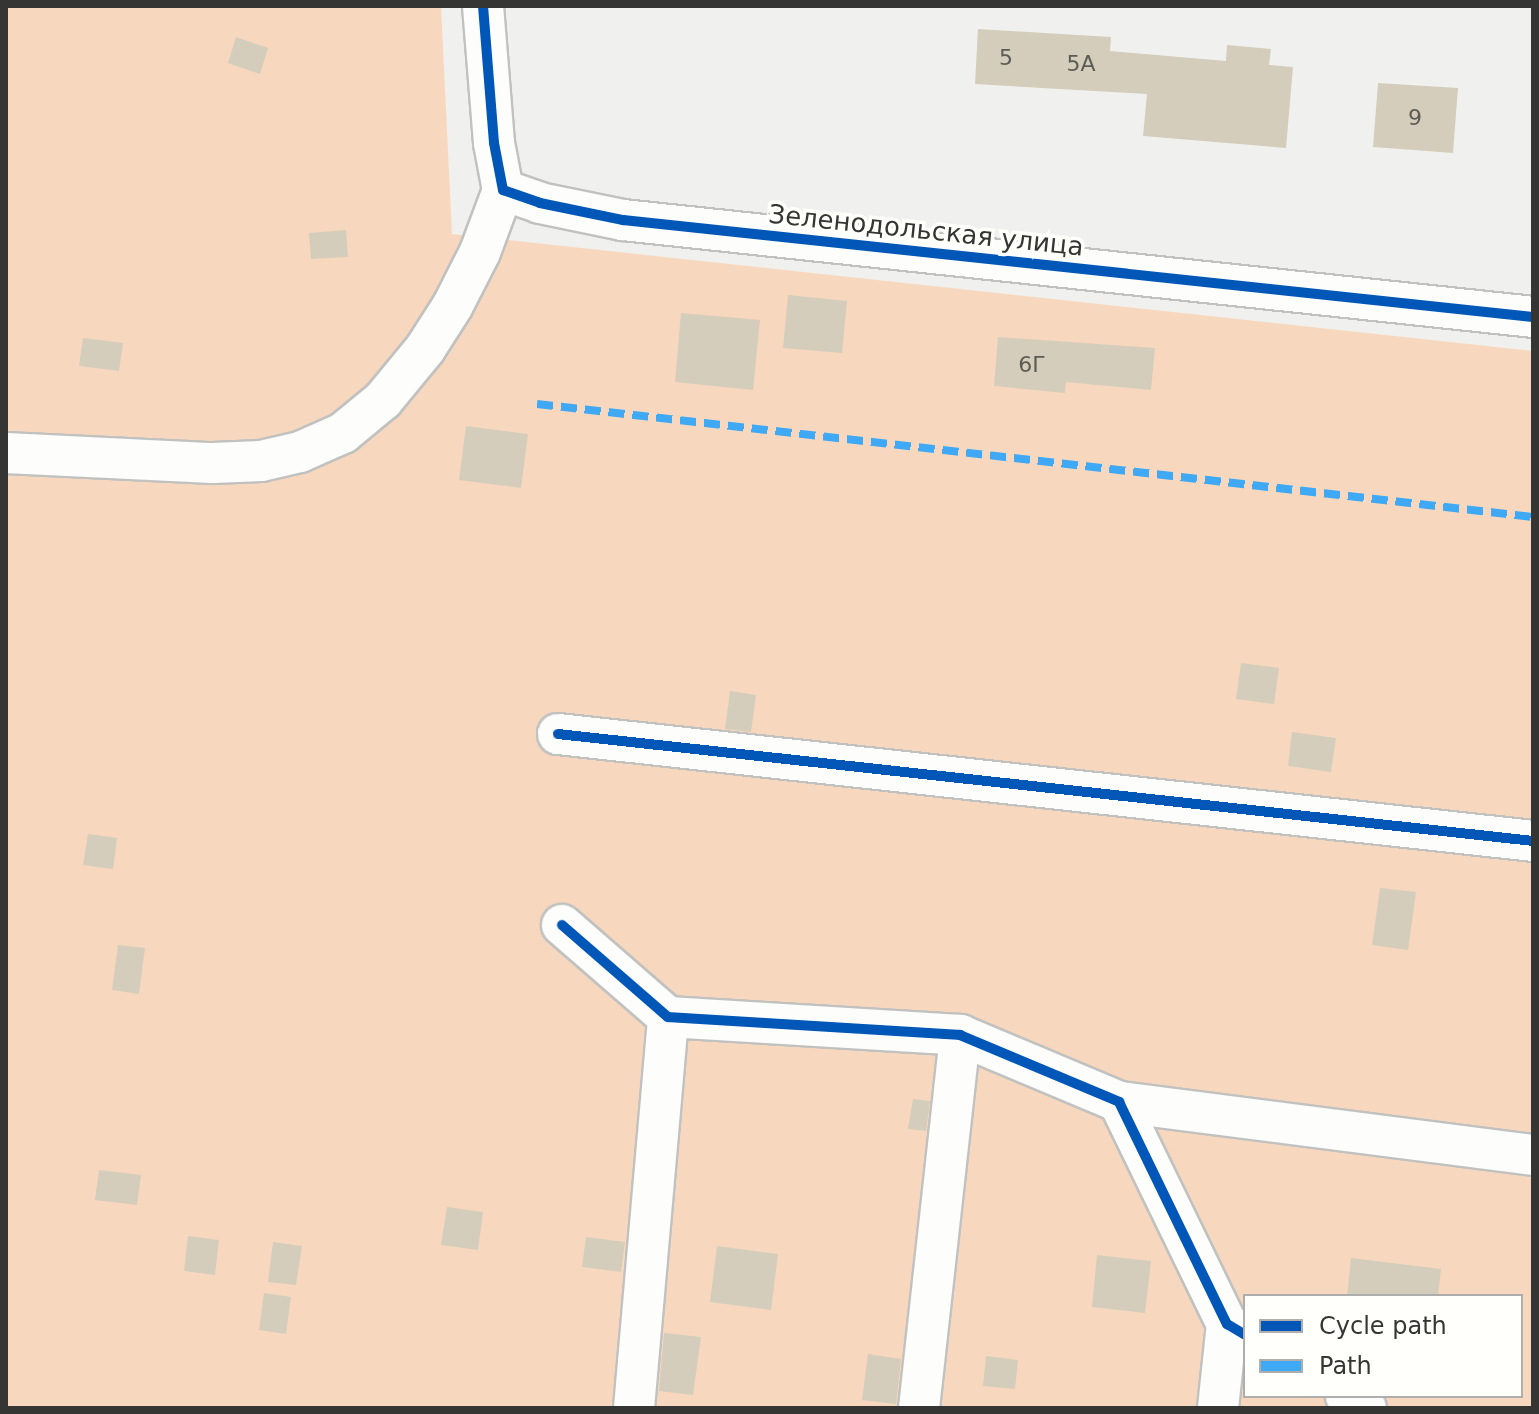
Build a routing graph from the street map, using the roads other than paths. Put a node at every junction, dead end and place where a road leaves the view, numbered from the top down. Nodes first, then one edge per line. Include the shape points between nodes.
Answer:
1 (483, 6) edge
2 (503, 190) junction
3 (1533, 317) edge
4 (6, 453) edge
5 (558, 734) dead end
6 (1533, 841) edge
7 (562, 925) dead end
8 (668, 1017) junction
9 (960, 1035) junction
10 (1119, 1102) junction
11 (1533, 1155) edge
12 (1236, 1330) edge
13 (634, 1408) edge
14 (919, 1408) edge
15 (1218, 1408) edge

1 - 2 street
2 - 3 street, Зеленодольская улица via 623,220
2 - 4 street via 480,252 425,349 383,400 343,433 300,452 261,461
5 - 6 street
7 - 8 street
8 - 9 street
8 - 13 street
9 - 10 street
9 - 14 street
10 - 11 street
10 - 12 street
12 - 15 street

